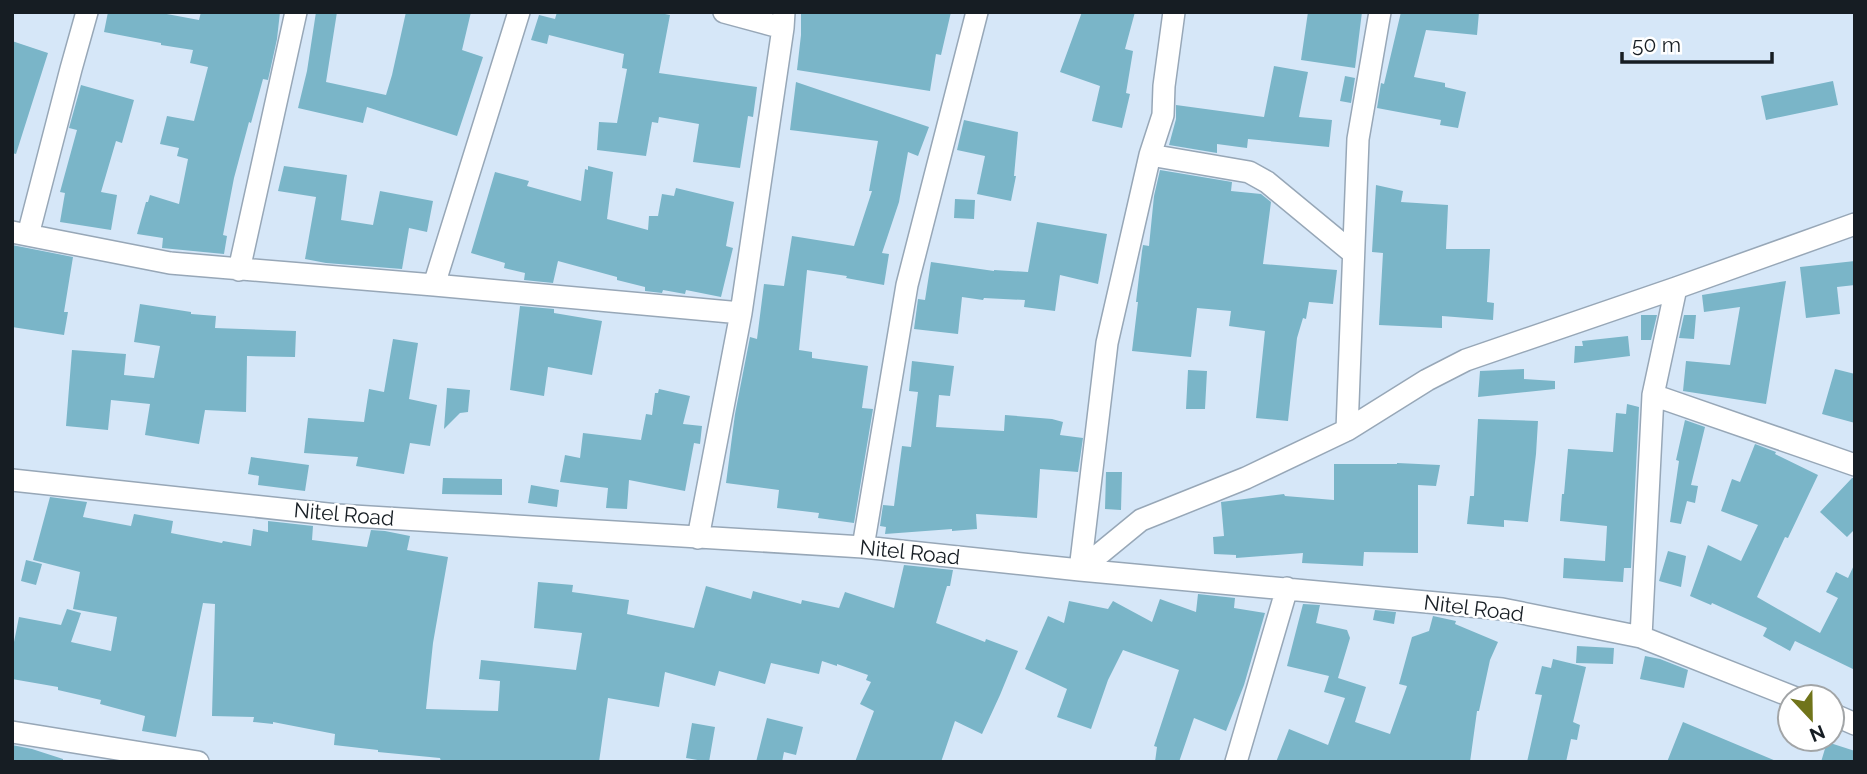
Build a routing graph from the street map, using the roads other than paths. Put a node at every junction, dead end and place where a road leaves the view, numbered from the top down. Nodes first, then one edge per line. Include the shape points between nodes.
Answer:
1 (87, 12) edge
2 (296, 12) edge
3 (519, 12) edge
4 (724, 12) edge
5 (977, 12) edge
6 (1174, 12) edge
7 (1380, 12) edge
8 (784, 20) edge
9 (1150, 155) junction
10 (1855, 224) edge
11 (20, 234) edge
12 (1353, 253) junction
13 (239, 270) junction
14 (434, 285) junction
15 (1676, 288) junction
16 (741, 313) junction
17 (1653, 395) junction
18 (1347, 430) junction
19 (1855, 465) edge
20 (12, 481) edge
21 (698, 538) junction
22 (863, 547) junction
23 (1080, 570) junction
24 (1287, 588) junction
25 (1641, 637) junction
26 (1776, 690) edge
27 (12, 732) edge
28 (198, 762) edge
29 (1236, 762) edge

1 - 11 street
2 - 13 street
3 - 14 street
4 - 8 street
5 - 22 street via 907,285
6 - 9 street via 1163,115
7 - 12 street via 1358,139
8 - 16 street
9 - 12 street via 1249,172
9 - 23 street via 1107,343
10 - 15 street
11 - 13 street via 170,264
12 - 18 street
13 - 14 street
14 - 16 street
15 - 17 street
15 - 18 street via 1466,360
16 - 21 street
17 - 19 street
17 - 25 street
18 - 23 street via 1246,478 1141,520
20 - 21 street, Nitel Road via 337,515
21 - 22 street, Nitel Road
22 - 23 street, Nitel Road
23 - 24 street, Nitel Road
24 - 25 street, Nitel Road via 1502,608
24 - 29 street
25 - 26 street, Nitel Road
27 - 28 street

